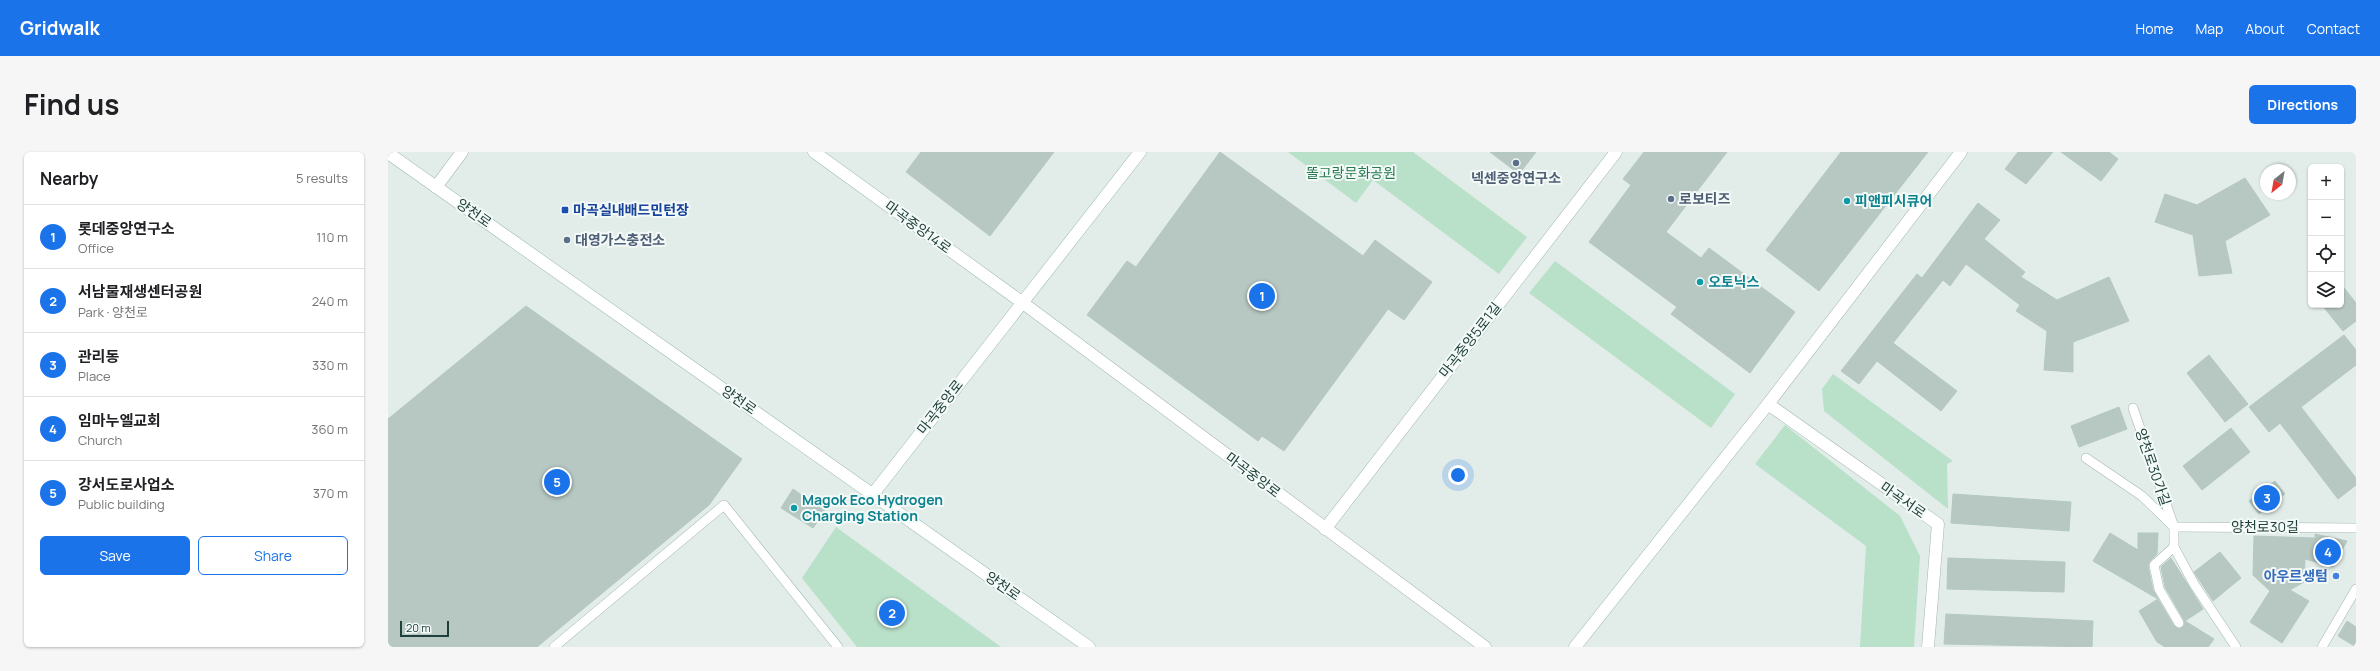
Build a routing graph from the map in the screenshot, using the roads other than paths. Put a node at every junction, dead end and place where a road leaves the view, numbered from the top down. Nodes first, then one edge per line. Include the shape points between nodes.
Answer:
1 (462, 152) edge
2 (814, 152) edge
3 (1140, 152) edge
4 (1616, 152) edge
5 (1961, 152) edge
6 (388, 154) edge
7 (436, 187) junction
8 (1023, 303) junction
9 (1768, 404) junction
10 (2133, 408) dead end
11 (2086, 458) dead end
12 (874, 494) junction
13 (2174, 527) junction
14 (2356, 528) edge
15 (1325, 529) junction
16 (2174, 547) junction
17 (2356, 589) edge
18 (2179, 623) dead end
19 (554, 647) edge
20 (838, 647) edge
21 (1089, 647) edge
22 (1485, 647) edge
23 (1575, 647) edge
24 (1928, 647) edge
25 (2236, 647) edge
26 (2322, 647) edge

1 - 7 street
2 - 8 street, 마곡중앙14로
3 - 8 street, 마곡중앙로
4 - 15 street, 마곡중앙5로1길
5 - 9 street
6 - 7 street, 양천로
7 - 12 street, 양천로
8 - 12 street, 마곡중앙로
8 - 15 street, 마곡중앙로
9 - 23 street
9 - 24 street, 마곡서로 via 1938,524
10 - 13 lane, 양천로30가길
11 - 13 lane, 양천로30가길 via 2142,496
12 - 21 street, 양천로
13 - 14 lane, 양천로30길
13 - 16 lane, 양천로30가길
15 - 22 street, 마곡중앙로
16 - 18 lane via 2154,565 2159,589
16 - 25 lane, 양천로30가길 via 2194,584
17 - 26 lane
19 - 20 lane via 724,505

